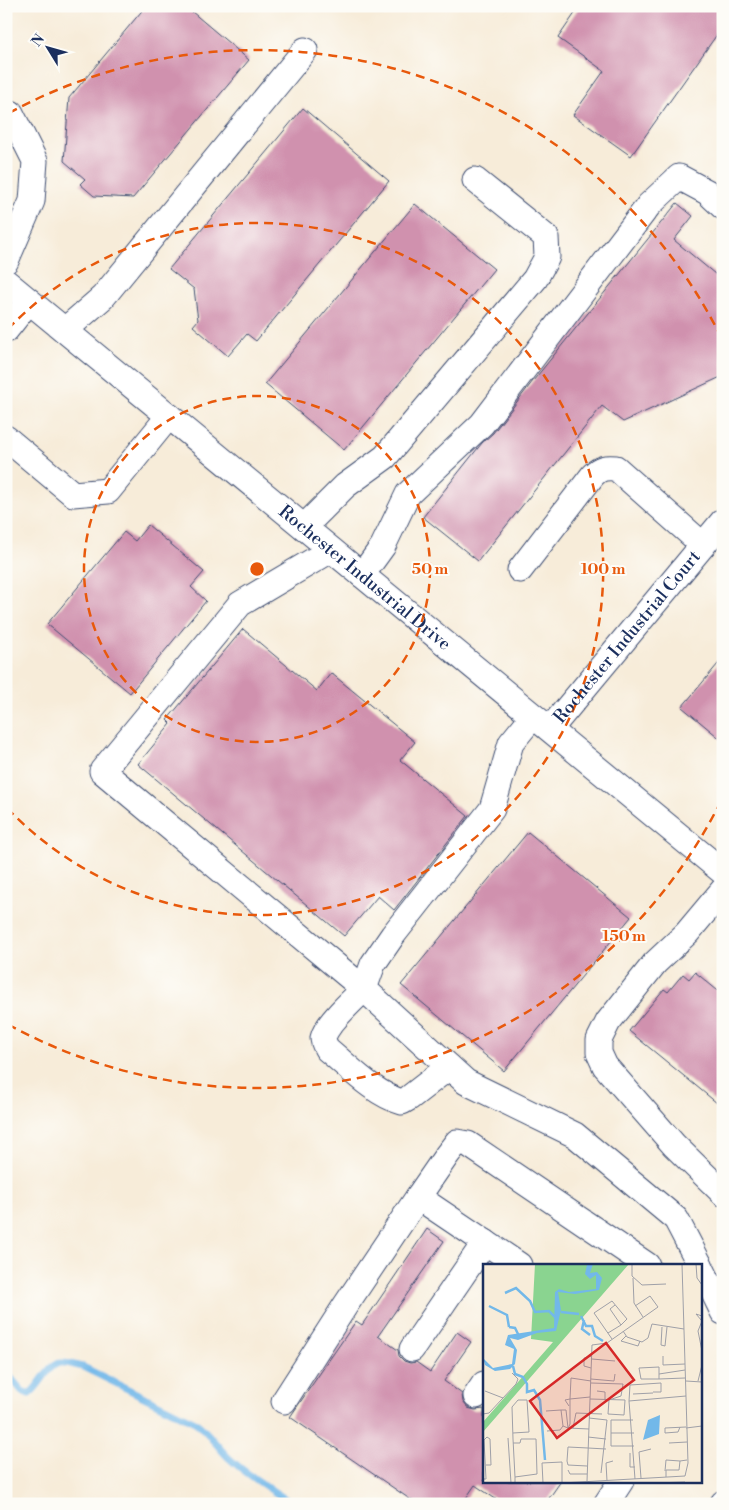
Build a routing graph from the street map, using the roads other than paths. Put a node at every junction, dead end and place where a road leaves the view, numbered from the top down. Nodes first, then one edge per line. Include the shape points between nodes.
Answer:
1 (305, 50) dead end
2 (11, 113) dead end
3 (475, 180) dead end
4 (723, 207) edge
5 (6, 261) edge
6 (6, 282) edge
7 (29, 301) junction
8 (6, 330) edge
9 (64, 330) junction
10 (169, 416) junction
11 (6, 438) edge
12 (723, 521) edge
13 (304, 527) junction
14 (703, 545) junction
15 (332, 550) junction
16 (520, 570) dead end
17 (362, 575) junction
18 (542, 723) junction
19 (723, 872) edge
20 (723, 890) edge
21 (364, 989) junction
22 (449, 1067) junction
23 (723, 1193) edge
24 (418, 1197) junction
25 (485, 1242) junction
26 (518, 1264) edge
27 (646, 1264) edge
28 (700, 1264) edge
29 (705, 1274) edge
30 (723, 1312) edge
31 (412, 1349) dead end
32 (284, 1400) dead end
33 (620, 1482) edge
34 (606, 1504) edge

1 - 9 street via 103,297
2 - 5 street via 36,161 32,201
3 - 13 street via 546,237 547,257 535,279 385,457 344,486
4 - 17 street via 707,192 679,177 649,205 482,424 408,494 384,546
6 - 7 street, Rochester Industrial Drive
7 - 8 street
7 - 9 street, Rochester Industrial Drive
9 - 10 street, Rochester Industrial Drive
10 - 11 street via 108,491 73,494
10 - 13 street, Rochester Industrial Drive
12 - 14 street, Rochester Industrial Court
13 - 15 street, Rochester Industrial Drive
14 - 16 street via 616,468 600,468
14 - 18 street, Rochester Industrial Court
15 - 17 street, Rochester Industrial Drive
15 - 21 street via 240,604 102,771
17 - 18 street, Rochester Industrial Drive
18 - 19 street, Rochester Industrial Drive
18 - 21 street, Rochester Industrial Court via 511,743 492,809 373,964
20 - 23 street via 687,933 655,963 608,1022 599,1040 598,1053 605,1066 674,1145
21 - 22 street
21 - 22 street via 330,1025 324,1037 327,1049 378,1091 402,1102
22 - 28 street via 466,1082 575,1136 676,1219
24 - 25 street
24 - 27 street via 457,1142 468,1144
24 - 32 street
25 - 26 street
25 - 31 street
29 - 30 street
33 - 34 street

